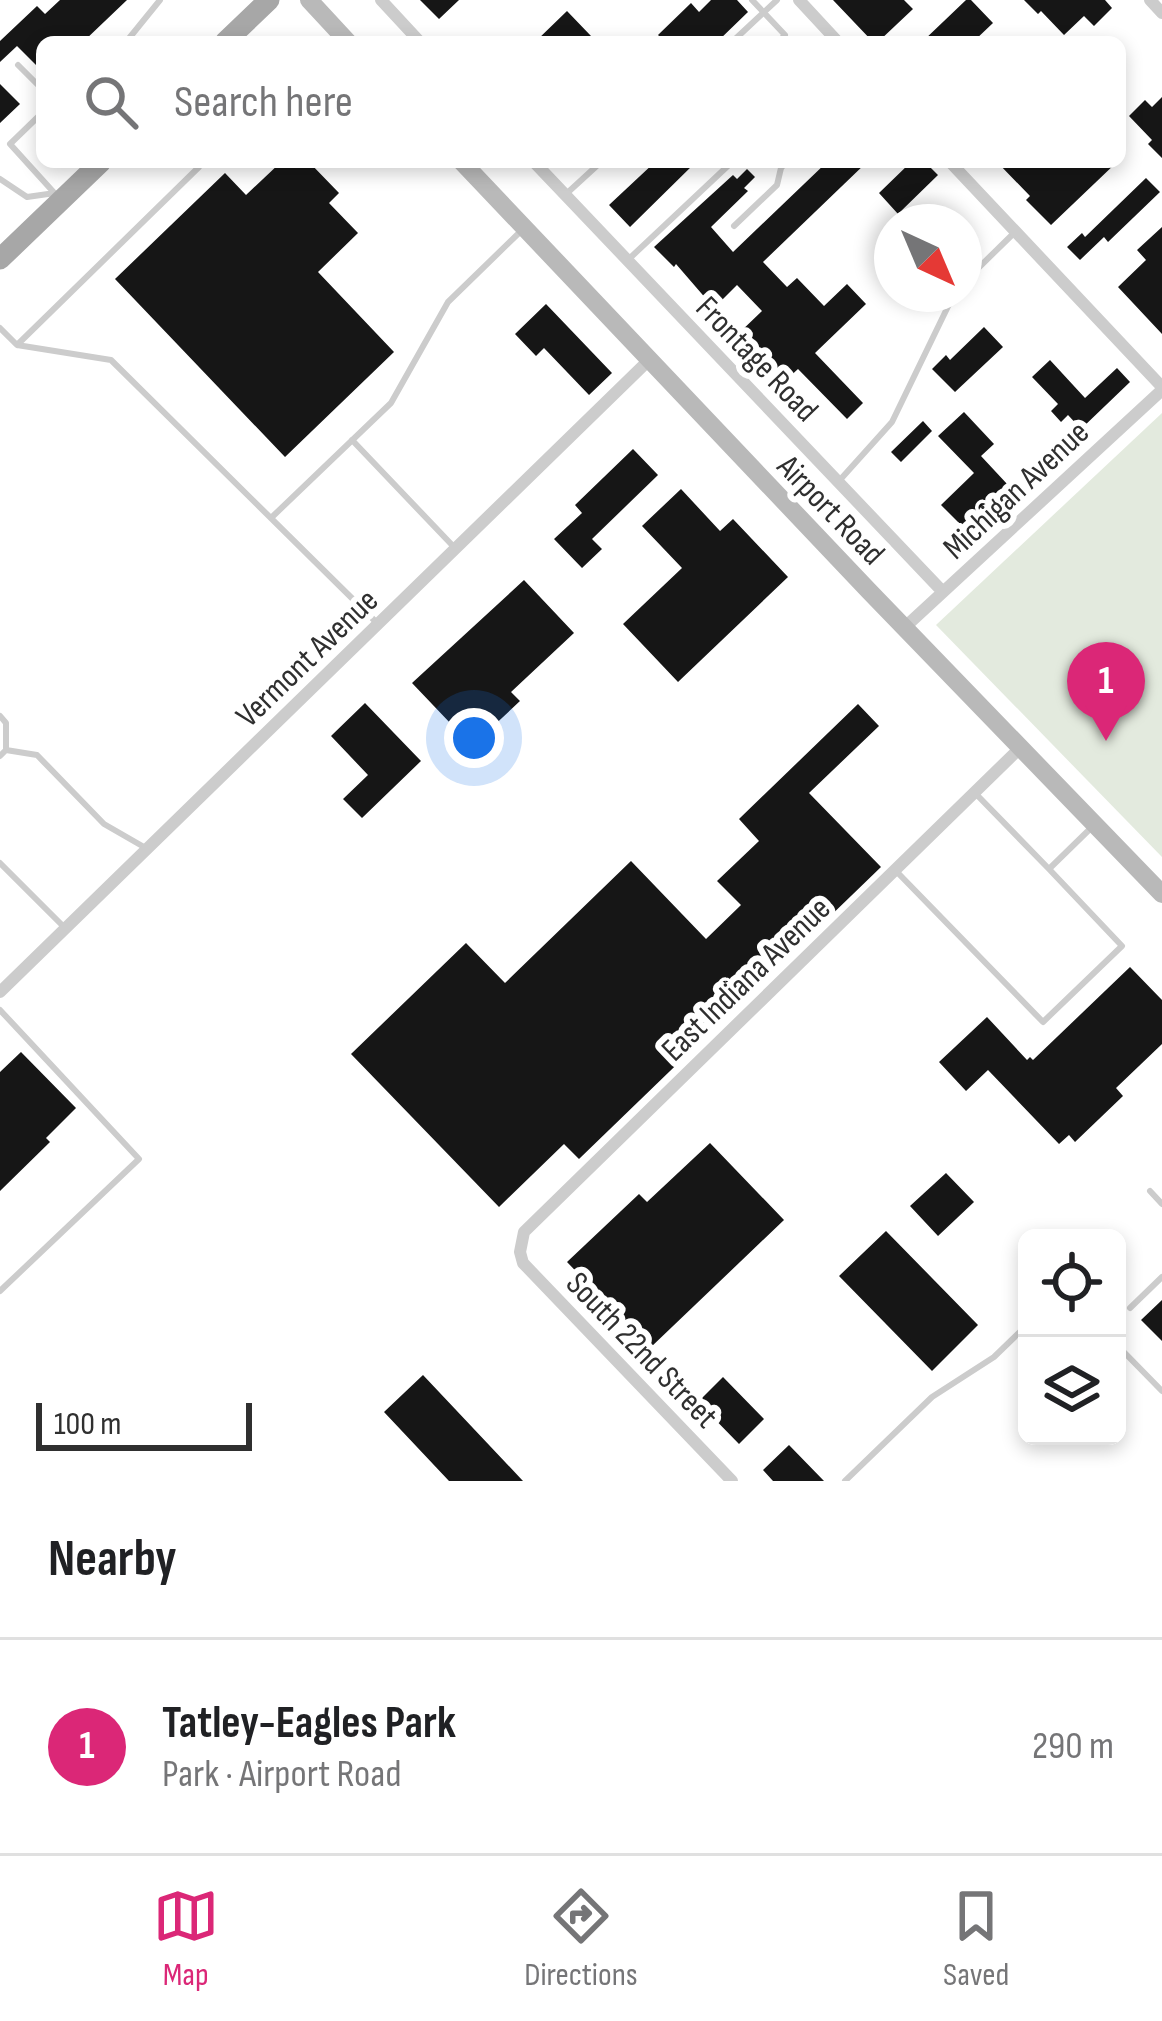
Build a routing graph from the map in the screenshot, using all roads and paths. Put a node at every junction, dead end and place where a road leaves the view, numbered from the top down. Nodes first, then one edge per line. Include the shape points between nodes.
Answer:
1 (160, 0) edge
2 (269, 0) edge
3 (309, 0) edge
4 (381, 0) edge
5 (752, 0) edge
6 (777, 0) edge
7 (799, 0) edge
8 (1150, 0) edge
9 (764, 13) junction
10 (1162, 13) edge
11 (131, 36) edge
12 (231, 36) edge
13 (342, 36) edge
14 (415, 36) edge
15 (738, 36) edge
16 (784, 36) edge
17 (832, 36) edge
18 (18, 65) dead end
19 (36, 83) edge
20 (36, 119) edge
21 (93, 168) edge
22 (198, 168) edge
23 (468, 168) edge
24 (540, 168) edge
25 (594, 168) edge
26 (726, 168) edge
27 (781, 168) edge
28 (956, 168) edge
29 (0, 179) edge
30 (565, 195) junction
31 (58, 196) junction
32 (734, 226) dead end
33 (524, 227) junction
34 (1015, 231) junction
35 (0, 259) edge
36 (628, 260) junction
37 (982, 264) edge
38 (945, 312) edge
39 (0, 328) edge
40 (16, 345) junction
41 (650, 360) junction
42 (1162, 388) edge
43 (352, 440) junction
44 (839, 481) junction
45 (271, 518) junction
46 (456, 548) junction
47 (943, 592) junction
48 (378, 625) junction
49 (904, 628) junction
50 (0, 716) edge
51 (1020, 748) junction
52 (3, 753) edge
53 (975, 792) junction
54 (1095, 825) junction
55 (146, 849) junction
56 (0, 863) edge
57 (1049, 869) junction
58 (895, 870) junction
59 (1162, 894) edge
60 (66, 928) junction
61 (0, 992) edge
62 (0, 1010) edge
63 (1150, 1191) dead end
64 (1162, 1204) edge
65 (520, 1252) joint
66 (1162, 1277) edge
67 (0, 1291) edge
68 (1130, 1308) dead end
69 (1018, 1334) edge
70 (1126, 1354) edge
71 (1162, 1391) edge
72 (732, 1481) edge
73 (845, 1481) edge

1 - 11 lane
2 - 12 main road
3 - 13 main road
4 - 14 street
5 - 9 lane
6 - 9 lane
7 - 17 street
8 - 10 street
9 - 15 lane
9 - 16 lane
18 - 19 lane
20 - 31 lane via 10,144
21 - 31 main road
22 - 40 lane
23 - 33 main road, Airport Road
24 - 30 street, Frontage Road
25 - 30 lane
26 - 36 lane
27 - 32 lane via 777,185
28 - 34 street
29 - 31 lane via 27,197
30 - 36 street, Frontage Road
31 - 35 main road
33 - 41 main road, Airport Road
33 - 43 lane via 448,302 392,403
34 - 37 lane
34 - 42 street
36 - 44 street, Frontage Road
38 - 44 lane via 892,422
39 - 40 lane
40 - 45 lane via 112,360
41 - 46 street, Vermont Avenue
41 - 49 main road, Airport Road
42 - 47 street, Michigan Avenue
43 - 45 lane
43 - 46 lane
44 - 47 street, Frontage Road
45 - 48 lane
46 - 48 street, Vermont Avenue
47 - 49 street, Michigan Avenue
48 - 55 street, Vermont Avenue
49 - 51 main road, Airport Road
50 - 52 lane
51 - 53 street, East Indiana Avenue
51 - 54 main road, Airport Road
52 - 55 lane via 37,754 104,824
53 - 57 lane
53 - 58 street, East Indiana Avenue
54 - 57 lane
54 - 59 main road, Airport Road
55 - 60 street, Vermont Avenue
56 - 60 lane
57 - 58 lane via 1121,946 1042,1022
58 - 65 street, East Indiana Avenue via 531,1224
60 - 61 street, Vermont Avenue
62 - 67 lane via 139,1159
63 - 64 lane
65 - 72 street, South 22nd Street
66 - 68 lane
69 - 73 lane via 932,1397
70 - 71 lane

